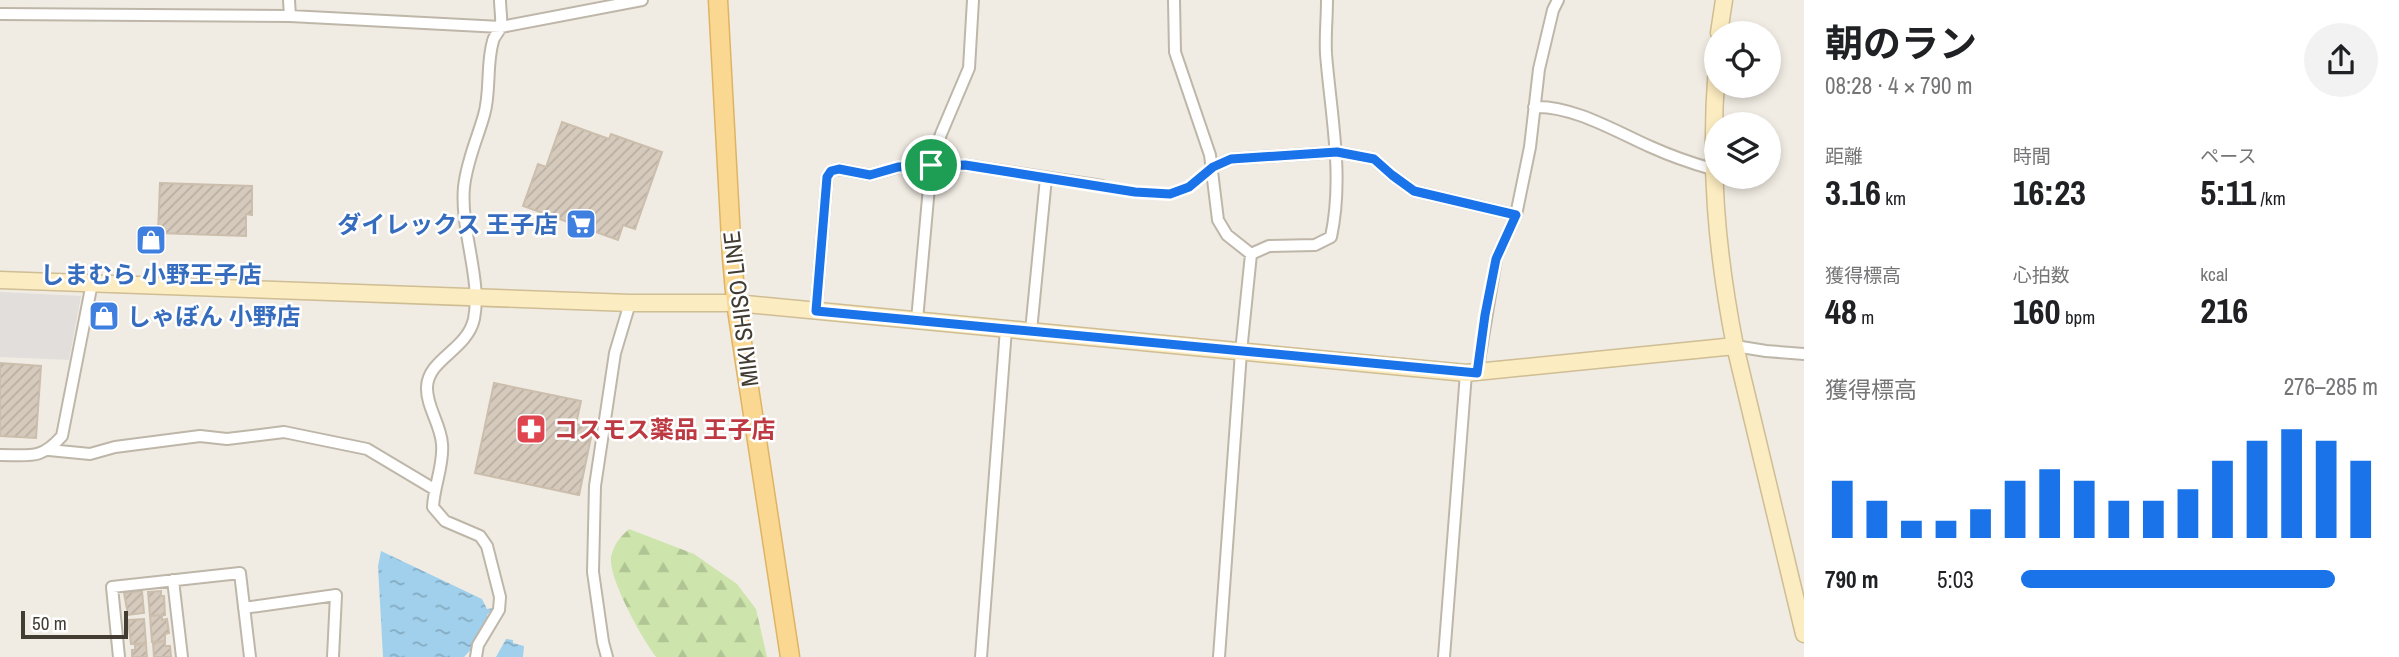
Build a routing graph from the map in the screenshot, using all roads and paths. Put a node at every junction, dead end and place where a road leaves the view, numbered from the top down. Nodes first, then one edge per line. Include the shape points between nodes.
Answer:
1 (289, 0) edge
2 (500, 0) edge
3 (642, 0) edge
4 (718, 0) edge
5 (973, 0) edge
6 (1174, 0) edge
7 (1327, 0) edge
8 (1558, 0) edge
9 (1724, 0) edge
10 (0, 14) edge
11 (290, 16) junction
12 (1721, 21) edge
13 (501, 27) junction
14 (1534, 107) junction
15 (1337, 152) junction
16 (931, 165) junction
17 (1704, 166) edge
18 (1213, 167) junction
19 (1046, 178) junction
20 (1102, 186) joint
21 (1714, 189) edge
22 (1516, 215) junction
23 (1251, 254) junction
24 (0, 279) edge
25 (92, 283) junction
26 (475, 296) junction
27 (630, 303) junction
28 (736, 303) junction
29 (816, 311) junction
30 (917, 320) junction
31 (1006, 329) junction
32 (1031, 331) junction
33 (1735, 346) junction
34 (1241, 352) junction
35 (1804, 354) edge
36 (1472, 373) junction
37 (49, 450) junction
38 (0, 455) edge
39 (434, 489) junction
40 (173, 580) junction
41 (244, 608) junction
42 (1804, 635) edge
43 (119, 657) edge
44 (182, 657) edge
45 (250, 657) edge
46 (333, 657) edge
47 (476, 657) edge
48 (607, 657) edge
49 (790, 657) edge
50 (981, 657) edge
51 (1219, 657) edge
52 (1444, 657) edge

1 - 11 street
2 - 13 street
3 - 13 street
4 - 28 main road, MIKI SHISO LINE
5 - 16 street via 969,68
6 - 18 street via 1175,52
7 - 15 street via 1326,51
8 - 14 street
9 - 12 street
10 - 11 street
11 - 13 street
13 - 26 street via 493,40 488,98 464,187 464,226
14 - 17 street via 1549,106
14 - 22 street
15 - 18 street via 1231,159
15 - 22 street via 1374,159 1414,191
15 - 23 street via 1331,237 1315,244 1269,246
16 - 19 street via 965,165
16 - 29 street via 870,175 831,171
16 - 30 street
18 - 20 path via 1189,187 1170,194
18 - 23 street via 1218,219 1227,235
19 - 20 street
19 - 32 street
21 - 33 street
22 - 36 street via 1496,259
23 - 34 street
24 - 25 street
25 - 26 street
25 - 37 street via 62,436
26 - 27 street
26 - 39 street via 474,319 466,338 432,370 427,386 442,443
27 - 28 street
27 - 48 street via 615,353 594,486 593,572
28 - 29 street
28 - 49 main road, MIKI SHISO LINE
29 - 30 street
30 - 31 street
31 - 32 street
31 - 50 street
32 - 34 street
33 - 35 street
33 - 36 street
33 - 42 street
34 - 36 street
34 - 51 street
36 - 52 street
37 - 38 street via 35,455
37 - 39 street via 90,454 200,436 227,439 284,432 367,449
39 - 47 street via 433,507 445,521 480,536 494,572 499,610
40 - 41 street via 240,573
40 - 43 street via 112,587
40 - 44 street
41 - 45 street
41 - 46 street via 336,595

